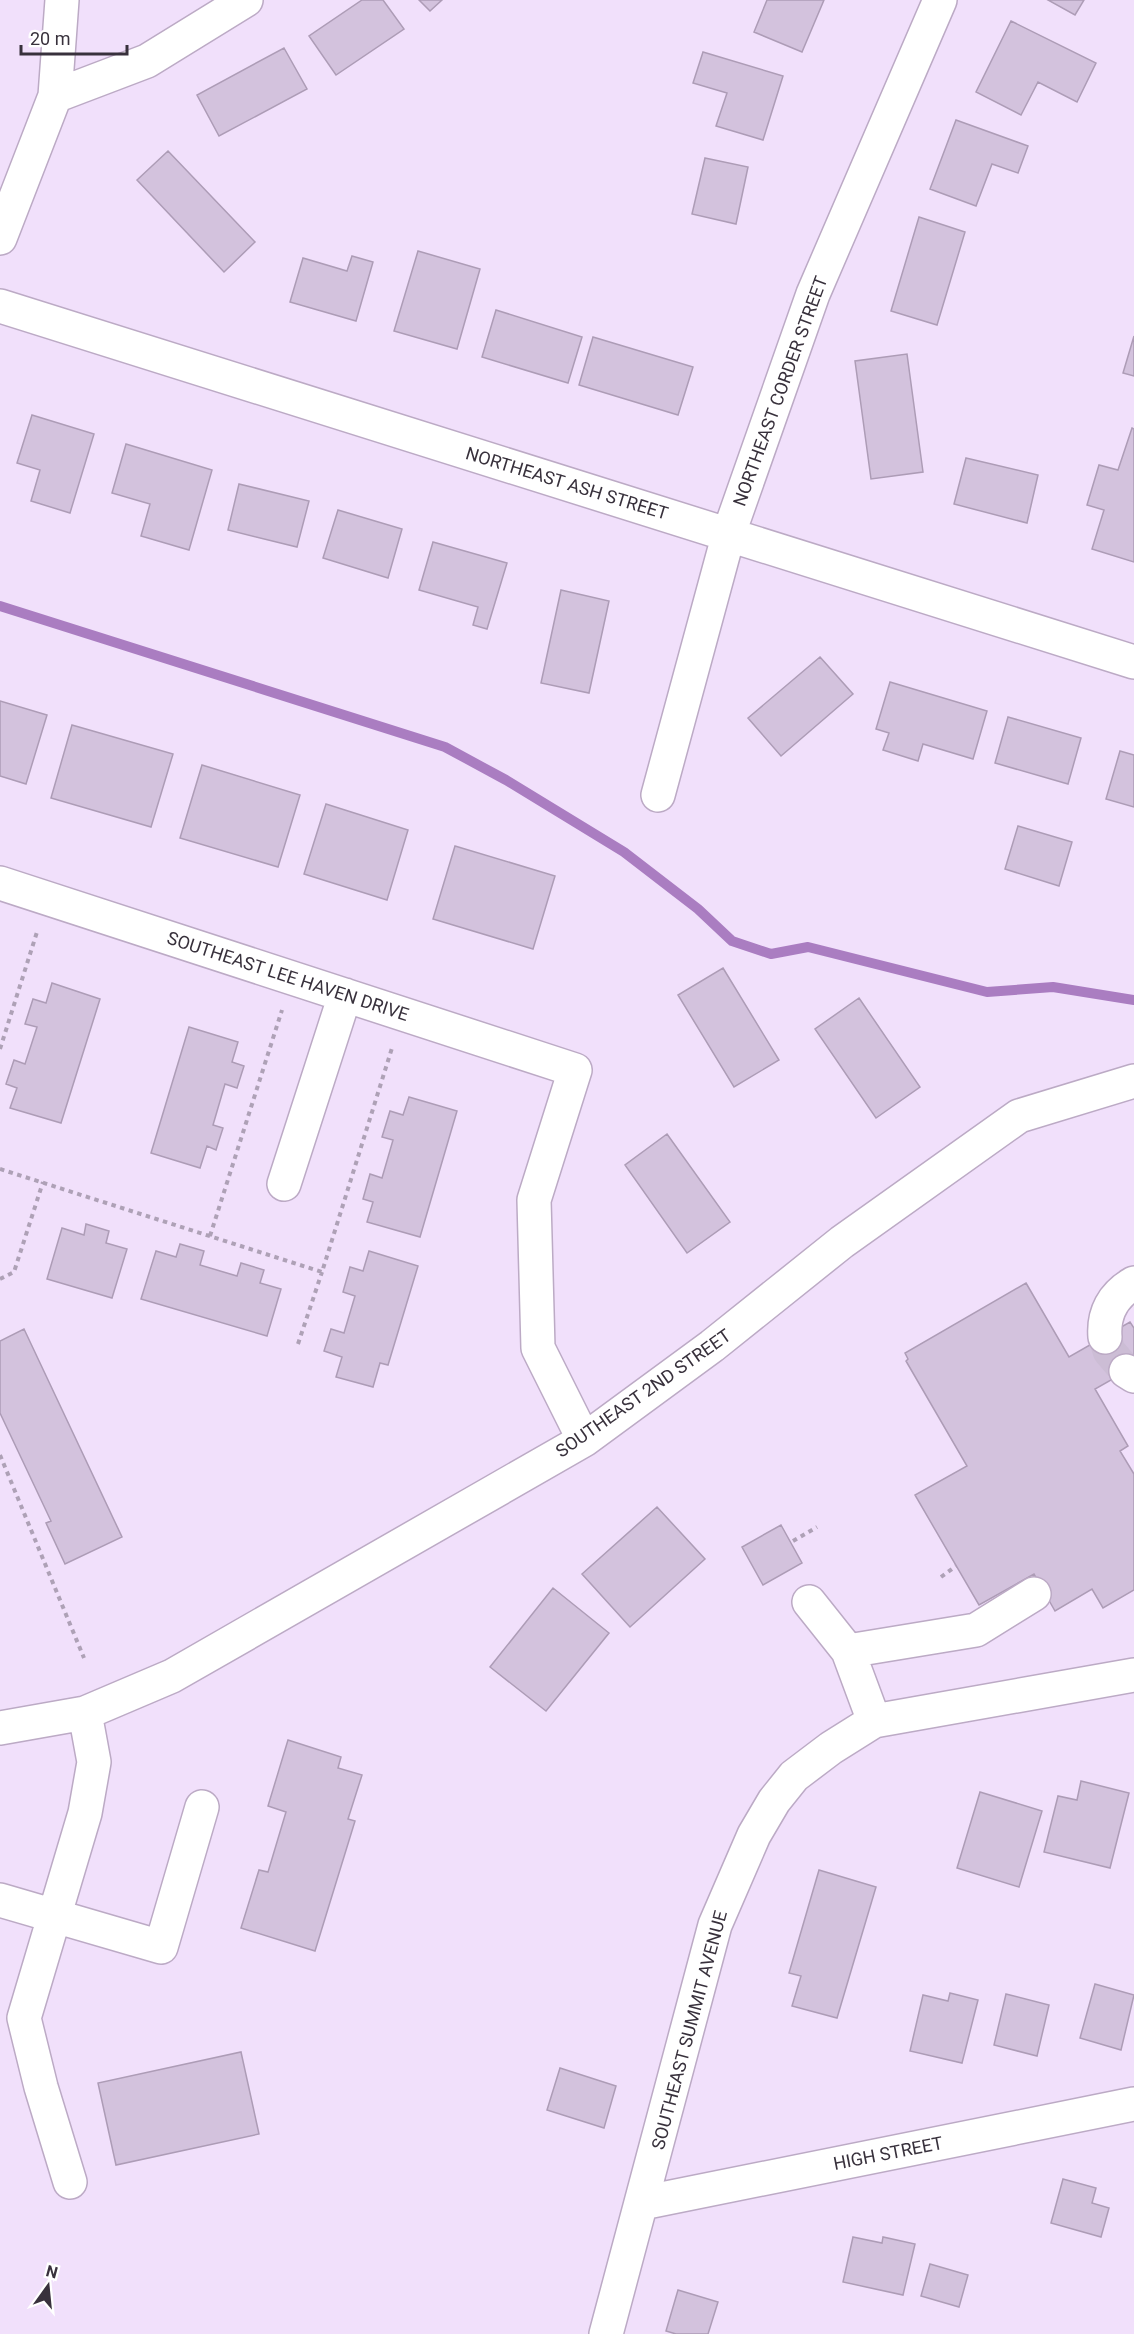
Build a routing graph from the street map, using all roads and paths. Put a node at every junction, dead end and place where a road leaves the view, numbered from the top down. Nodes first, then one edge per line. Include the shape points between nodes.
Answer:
1 (62, 0) edge
2 (246, 0) edge
3 (940, 0) edge
4 (55, 96) junction
5 (0, 238) edge
6 (0, 306) edge
7 (729, 533) junction
8 (1134, 662) edge
9 (658, 795) dead end
10 (0, 883) edge
11 (39, 926) dead end
12 (345, 995) junction
13 (284, 1004) dead end
14 (395, 1039) dead end
15 (0, 1049) edge
16 (1134, 1081) edge
17 (0, 1169) edge
18 (44, 1182) junction
19 (284, 1184) dead end
20 (210, 1236) junction
21 (321, 1272) junction
22 (0, 1279) edge
23 (1134, 1283) edge
24 (1105, 1337) tunnel mouth
25 (298, 1344) dead end
26 (584, 1440) junction
27 (0, 1455) edge
28 (817, 1527) dead end
29 (793, 1541) dead end
30 (956, 1566) dead end
31 (942, 1577) dead end
32 (1034, 1594) dead end
33 (809, 1602) dead end
34 (848, 1651) junction
35 (84, 1658) dead end
36 (1134, 1675) edge
37 (85, 1713) junction
38 (1, 1720) edge
39 (874, 1721) junction
40 (202, 1807) dead end
41 (0, 1900) edge
42 (54, 1916) junction
43 (1134, 2104) edge
44 (70, 2182) dead end
45 (642, 2203) junction
46 (606, 2334) edge

1 - 4 street
2 - 4 street via 147,61
3 - 7 street, NORTHEAST CORDER STREET via 813,294
4 - 5 street
6 - 7 street, NORTHEAST ASH STREET
7 - 8 street, NORTHEAST ASH STREET
7 - 9 street, NORTHEAST CORDER STREET
10 - 12 street, SOUTHEAST LEE HAVEN DRIVE
11 - 15 path
12 - 19 street
12 - 26 street, SOUTHEAST LEE HAVEN DRIVE via 575,1070 534,1200 538,1348
13 - 20 path
14 - 21 path
16 - 26 street, SOUTHEAST 2ND STREET via 1019,1116 842,1242 712,1346
17 - 18 path
18 - 20 path
18 - 22 path via 14,1272
20 - 21 path
21 - 25 path
23 - 24 street via 1110,1306
26 - 37 street, SOUTHEAST 2ND STREET via 172,1676
27 - 35 path
28 - 29 path
30 - 31 path
32 - 34 street via 976,1630
33 - 34 street
34 - 39 street
36 - 39 street, SOUTHEAST SUMMIT AVENUE
37 - 38 street, SOUTHEAST 2ND STREET
37 - 42 street via 94,1762 85,1813
39 - 45 street, SOUTHEAST SUMMIT AVENUE via 794,1776 754,1835 715,1925
40 - 42 street via 161,1947
41 - 42 street
42 - 44 street via 24,2018
43 - 45 street, HIGH STREET
45 - 46 street, SOUTHEAST SUMMIT AVENUE

